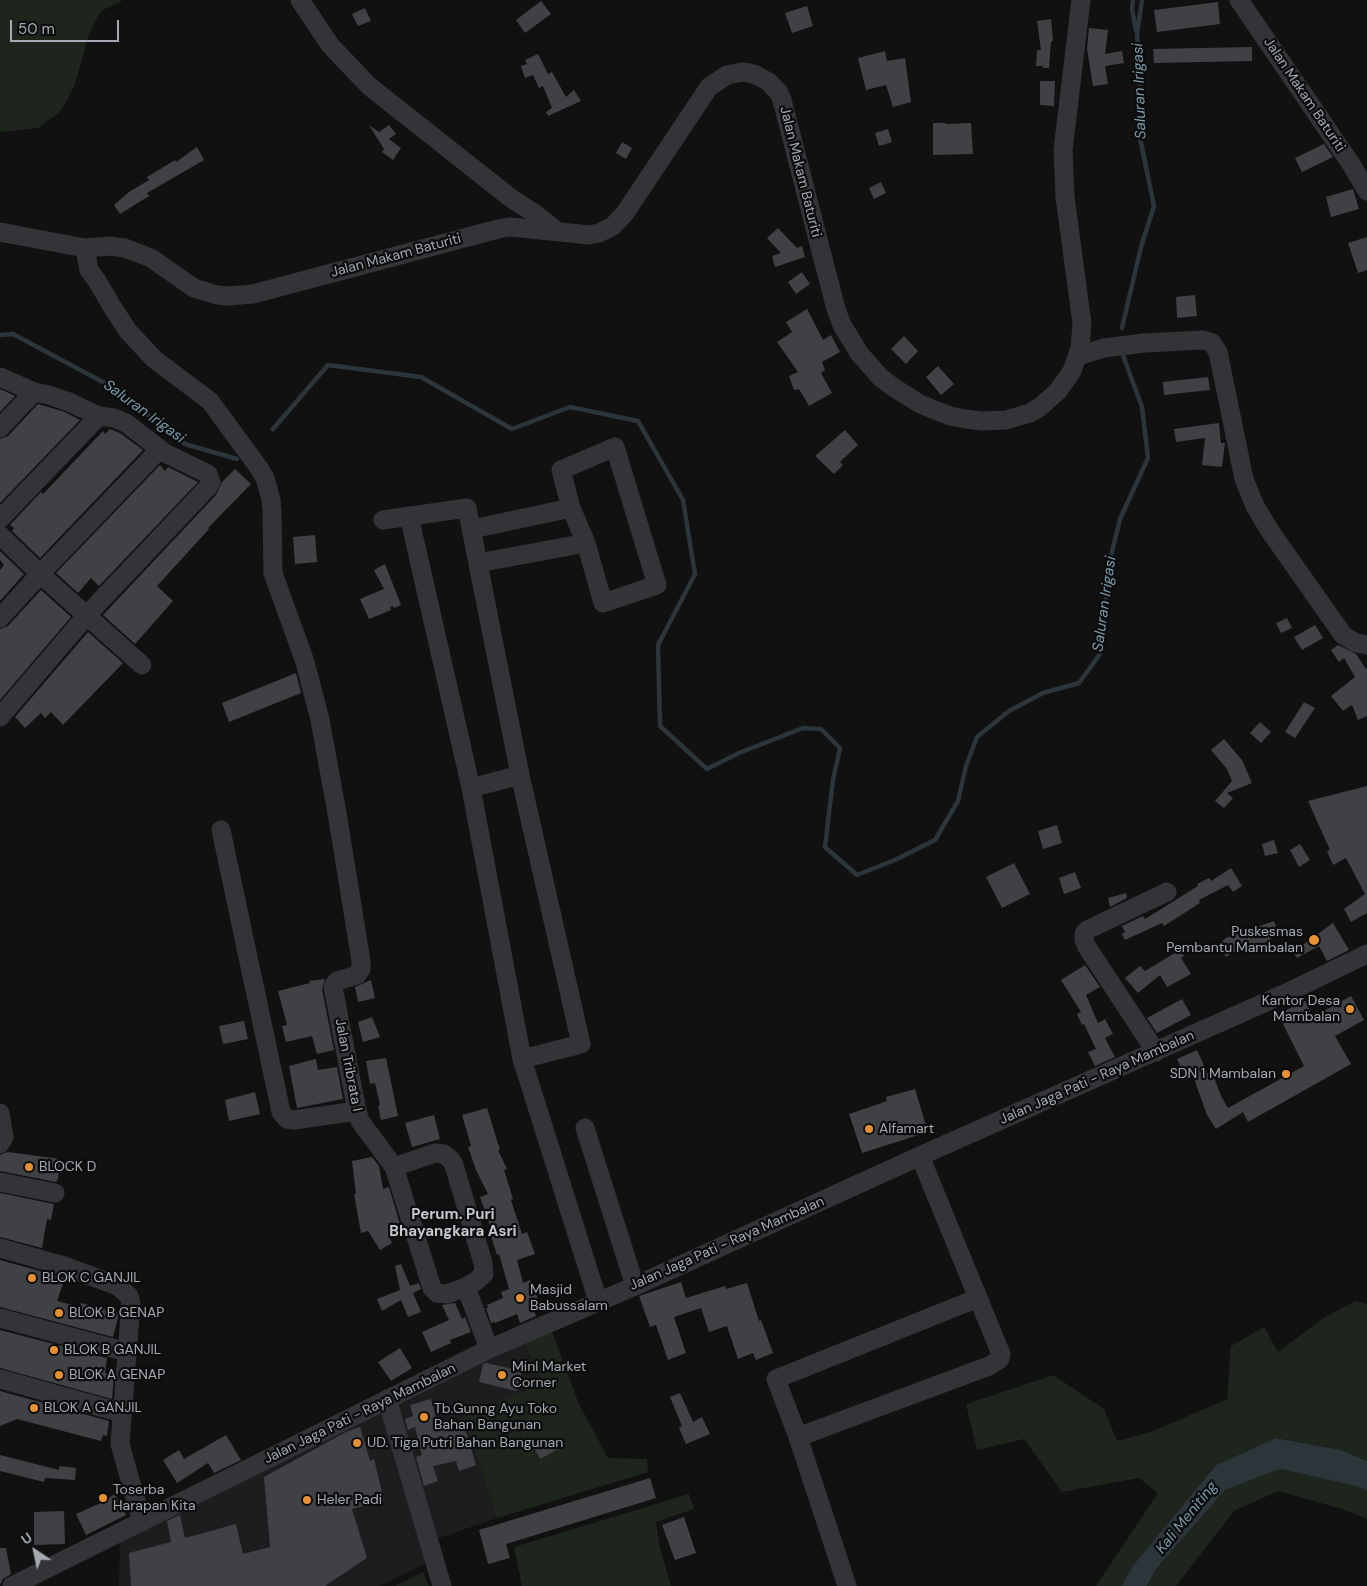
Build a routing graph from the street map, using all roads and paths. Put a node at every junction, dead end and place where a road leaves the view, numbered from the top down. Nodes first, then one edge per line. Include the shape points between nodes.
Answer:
1 (300, 0) edge
2 (1081, 0) edge
3 (1239, 0) edge
4 (1367, 190) edge
5 (557, 231) junction
6 (0, 232) edge
7 (85, 248) junction
8 (1078, 356) junction
9 (0, 378) edge
10 (34, 392) junction
11 (99, 416) junction
12 (0, 428) edge
13 (160, 449) junction
14 (572, 508) junction
15 (409, 516) junction
16 (0, 519) edge
17 (383, 520) dead end
18 (472, 529) junction
19 (0, 535) edge
20 (586, 543) junction
21 (478, 563) junction
22 (40, 574) junction
23 (87, 615) junction
24 (0, 618) edge
25 (1365, 644) edge
26 (142, 665) dead end
27 (0, 717) edge
28 (520, 775) junction
29 (471, 788) junction
30 (221, 830) dead end
31 (1167, 892) dead end
32 (1367, 954) edge
33 (1156, 1052) junction
34 (522, 1059) junction
35 (357, 1111) junction
36 (0, 1113) edge
37 (585, 1128) dead end
38 (0, 1144) edge
39 (920, 1156) junction
40 (394, 1166) junction
41 (0, 1182) edge
42 (55, 1193) dead end
43 (0, 1248) edge
44 (635, 1286) junction
45 (466, 1287) junction
46 (978, 1298) junction
47 (598, 1302) junction
48 (0, 1318) edge
49 (489, 1349) junction
50 (127, 1352) junction
51 (0, 1379) edge
52 (387, 1399) junction
53 (122, 1413) junction
54 (798, 1437) junction
55 (142, 1522) junction
56 (12, 1586) edge
57 (442, 1586) edge
58 (847, 1586) edge

1 - 5 street via 330,44 369,86
2 - 8 street, Jalan Makam Baturiti via 1063,150 1065,197 1082,324
3 - 4 street, Jalan Makam Baturiti
5 - 7 street, Jalan Makam Baturiti via 498,229 241,296 217,295 194,288 151,258 125,248
5 - 8 street, Jalan Makam Baturiti via 588,235 613,226 709,87 727,75 749,73 770,82 779,93 836,310 859,353 880,377 935,411 994,422 1030,412 1050,399 1066,381
6 - 7 street, Jalan Makam Baturiti
7 - 35 street, Jalan Tribrata I via 89,270 128,331 154,359 210,401 259,468 268,488 272,511 273,573 305,662 320,720 361,961 359,973 337,981 333,987
8 - 25 street via 1104,348 1144,343 1203,340 1212,343 1218,352 1244,479 1255,506 1343,635 1351,641
9 - 10 street
10 - 11 street via 69,402
10 - 12 street
11 - 13 street via 126,424
11 - 16 street
13 - 22 street
13 - 23 street via 208,474 208,487
14 - 18 street
14 - 20 street
14 - 20 street via 562,470 615,446 657,585 603,603
15 - 17 street
15 - 18 street via 467,508
15 - 29 street
18 - 21 street
19 - 22 street
20 - 21 street
21 - 28 street
22 - 23 street
22 - 24 street
23 - 26 street
23 - 27 street
28 - 29 street
28 - 34 street via 581,1044
29 - 34 street
30 - 35 street via 281,1112 294,1120
31 - 33 street via 1084,934 1087,947
32 - 33 street, Jalan Jaga Pati - Raya Mambalan
33 - 39 street, Jalan Jaga Pati - Raya Mambalan
34 - 47 street
35 - 40 street, Jalan Tribrata I via 360,1121
36 - 38 street via 4,1137
37 - 44 street
39 - 44 street, Jalan Jaga Pati - Raya Mambalan
39 - 46 street
40 - 45 street, Jalan Tribrata I via 430,1286 442,1294
40 - 45 street via 435,1153 444,1154 453,1162 484,1268 482,1276
41 - 42 street
43 - 50 street via 64,1266 124,1290 131,1303
44 - 47 street, Jalan Jaga Pati - Raya Mambalan
45 - 49 street
46 - 54 street via 776,1379
46 - 54 street via 1001,1354 996,1363
47 - 49 street, Jalan Jaga Pati - Raya Mambalan
48 - 50 street
49 - 52 street, Jalan Jaga Pati - Raya Mambalan
50 - 53 street
51 - 53 street
52 - 55 street, Jalan Jaga Pati - Raya Mambalan
52 - 57 street
53 - 55 street via 120,1444
54 - 58 street
55 - 56 street, Jalan Jaga Pati - Raya Mambalan

